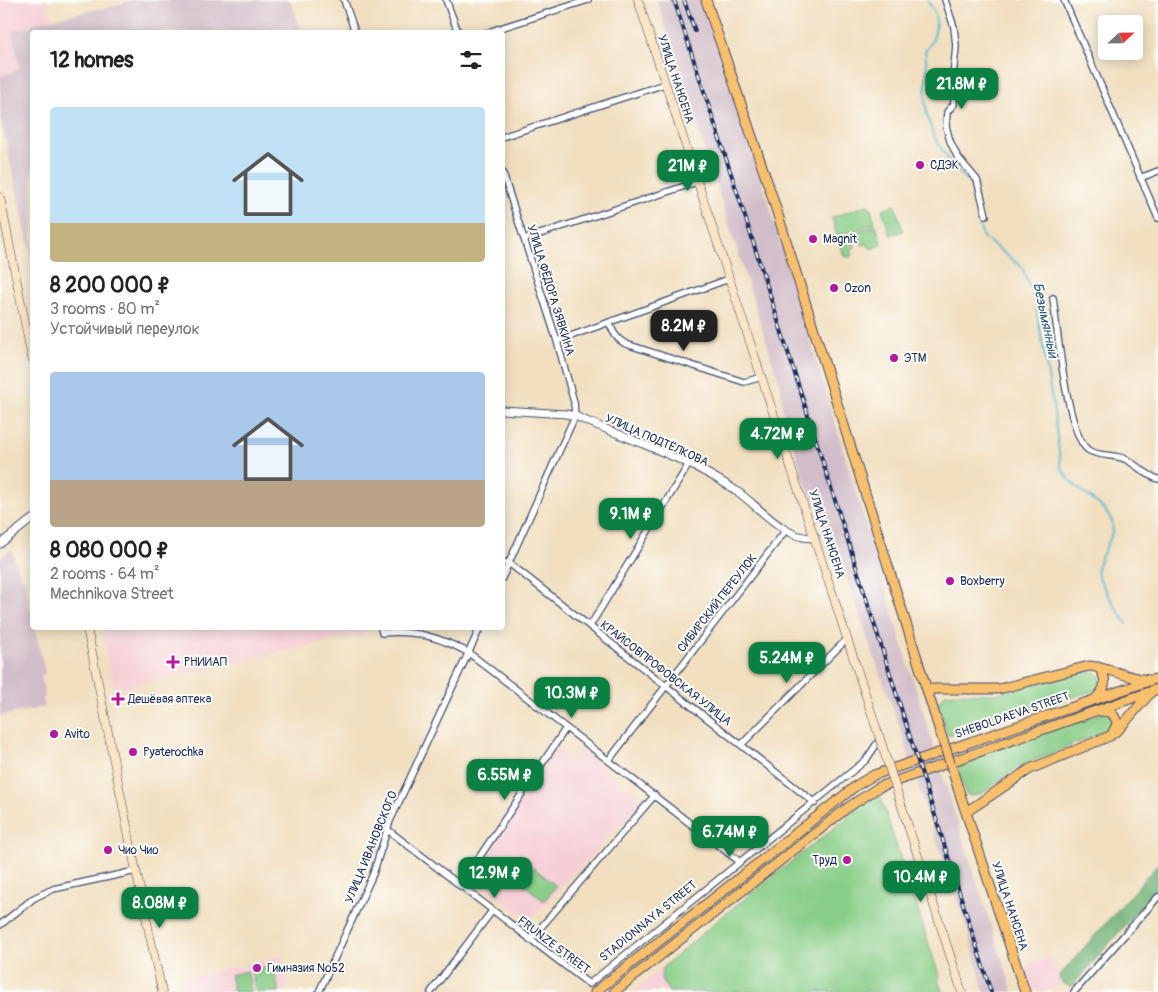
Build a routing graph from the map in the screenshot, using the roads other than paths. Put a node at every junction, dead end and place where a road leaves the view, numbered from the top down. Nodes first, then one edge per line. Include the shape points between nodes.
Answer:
1 (344, 0) edge
2 (446, 0) edge
3 (588, 0) edge
4 (638, 0) edge
5 (706, 0) edge
6 (945, 0) edge
7 (1064, 0) edge
8 (354, 30) edge
9 (457, 30) edge
10 (494, 30) edge
11 (665, 84) junction
12 (505, 136) edge
13 (1158, 171) edge
14 (1140, 178) junction
15 (505, 180) edge
16 (697, 182) junction
17 (0, 197) edge
18 (986, 215) dead end
19 (1158, 218) edge
20 (525, 239) junction
21 (729, 279) junction
22 (1053, 298) dead end
23 (609, 322) junction
24 (556, 341) junction
25 (30, 348) edge
26 (762, 377) junction
27 (505, 410) edge
28 (574, 416) junction
29 (689, 464) junction
30 (1158, 478) edge
31 (30, 521) edge
32 (786, 530) junction
33 (815, 537) junction
34 (0, 544) edge
35 (506, 563) edge
36 (590, 626) junction
37 (87, 630) edge
38 (381, 630) edge
39 (479, 630) edge
40 (847, 639) junction
41 (469, 653) junction
42 (1098, 667) junction
43 (1155, 679) edge
44 (666, 686) junction
45 (928, 689) junction
46 (1156, 689) edge
47 (1093, 701) junction
48 (1096, 710) junction
49 (566, 728) junction
50 (1110, 736) junction
51 (880, 739) junction
52 (742, 744) junction
53 (609, 760) junction
54 (874, 775) joint
55 (655, 795) junction
56 (815, 802) junction
57 (966, 812) junction
58 (388, 830) junction
59 (740, 862) junction
60 (136, 871) junction
61 (460, 886) junction
62 (1158, 897) edge
63 (492, 911) junction
64 (0, 925) edge
65 (530, 940) junction
66 (592, 988) edge
67 (162, 992) edge
68 (319, 992) edge
69 (431, 992) edge
70 (614, 992) edge
71 (962, 992) edge
72 (1025, 992) edge
73 (1074, 992) edge

1 - 8 street
2 - 9 street
3 - 10 street
4 - 11 main road, УЛИЦА НАНСЕНА
5 - 45 main road, УЛИЦА НАНСЕНА
6 - 18 street via 956,46 954,104 947,112 946,126 957,156 977,180
7 - 14 street
11 - 12 street
11 - 16 main road, УЛИЦА НАНСЕНА
13 - 14 street
14 - 19 street
15 - 20 street, УЛИЦА ФЁДОРА ЗЯВКИНА
16 - 20 street
16 - 21 main road, УЛИЦА НАНСЕНА
17 - 25 main road
20 - 24 street, УЛИЦА ФЁДОРА ЗЯВКИНА
21 - 23 street
21 - 26 main road, УЛИЦА НАНСЕНА
22 - 30 street via 1070,413 1080,439 1094,453 1124,458
23 - 24 street
23 - 26 street via 614,334 626,344 744,382
24 - 28 street, УЛИЦА ФЁДОРА ЗЯВКИНА via 574,402
26 - 33 main road, УЛИЦА НАНСЕНА
27 - 28 street, УЛИЦА ПОДТЁЛКОВА
28 - 29 street, УЛИЦА ПОДТЁЛКОВА
28 - 35 street
29 - 32 street, УЛИЦА ПОДТЁЛКОВА via 737,492
29 - 36 street
31 - 34 street
32 - 33 street, УЛИЦА ПОДТЁЛКОВА via 802,538
32 - 44 street, СИБИРСКИЙ ПЕРЕУЛОК
33 - 40 main road, УЛИЦА НАНСЕНА
35 - 36 street, КРАЙСОВПРОФОВСКАЯ УЛИЦА
36 - 44 street, КРАЙСОВПРОФОВСКАЯ УЛИЦА
37 - 60 main road
38 - 41 street via 424,635
39 - 41 street, УЛИЦА ИВАНОВСКОГО
40 - 51 main road, УЛИЦА НАНСЕНА
40 - 52 street
41 - 49 street
41 - 58 street, УЛИЦА ИВАНОВСКОГО
42 - 43 main road via 1136,679
42 - 45 main road via 1079,668 999,689
42 - 47 main road via 1105,678 1105,686
43 - 47 main road, SHEBOLDAEVA STREET
44 - 52 street, КРАЙСОВПРОФОВСКАЯ УЛИЦА
44 - 53 street, СИБИРСКИЙ ПЕРЕУЛОК
45 - 57 main road, УЛИЦА НАНСЕНА, bridge
46 - 48 main road, SHEBOLDAEVA STREET
46 - 50 main road
47 - 54 main road, SHEBOLDAEVA STREET
48 - 50 main road via 1110,711 1116,718 1117,724
48 - 70 main road, SHEBOLDAEVA STREET via 879,787 840,814
49 - 53 street
49 - 61 street
50 - 57 main road via 1030,768
51 - 56 street, STADIONNAYA STREET via 866,760
51 - 71 main road, УЛИЦА НАНСЕНА, bridge
52 - 56 street, КРАЙСОВПРОФОВСКАЯ УЛИЦА
53 - 55 street
54 - 66 main road, STADIONNAYA STREET
55 - 59 street
55 - 65 street
56 - 59 street, STADIONNAYA STREET
57 - 72 main road, УЛИЦА НАНСЕНА
58 - 61 street, FRUNZE STREET
58 - 68 street, УЛИЦА ИВАНОВСКОГО via 373,874
59 - 66 street, STADIONNAYA STREET
60 - 64 street via 53,889 34,898
60 - 67 main road
61 - 63 street, FRUNZE STREET
62 - 73 street
63 - 65 street, FRUNZE STREET
63 - 69 street
65 - 66 street, FRUNZE STREET

